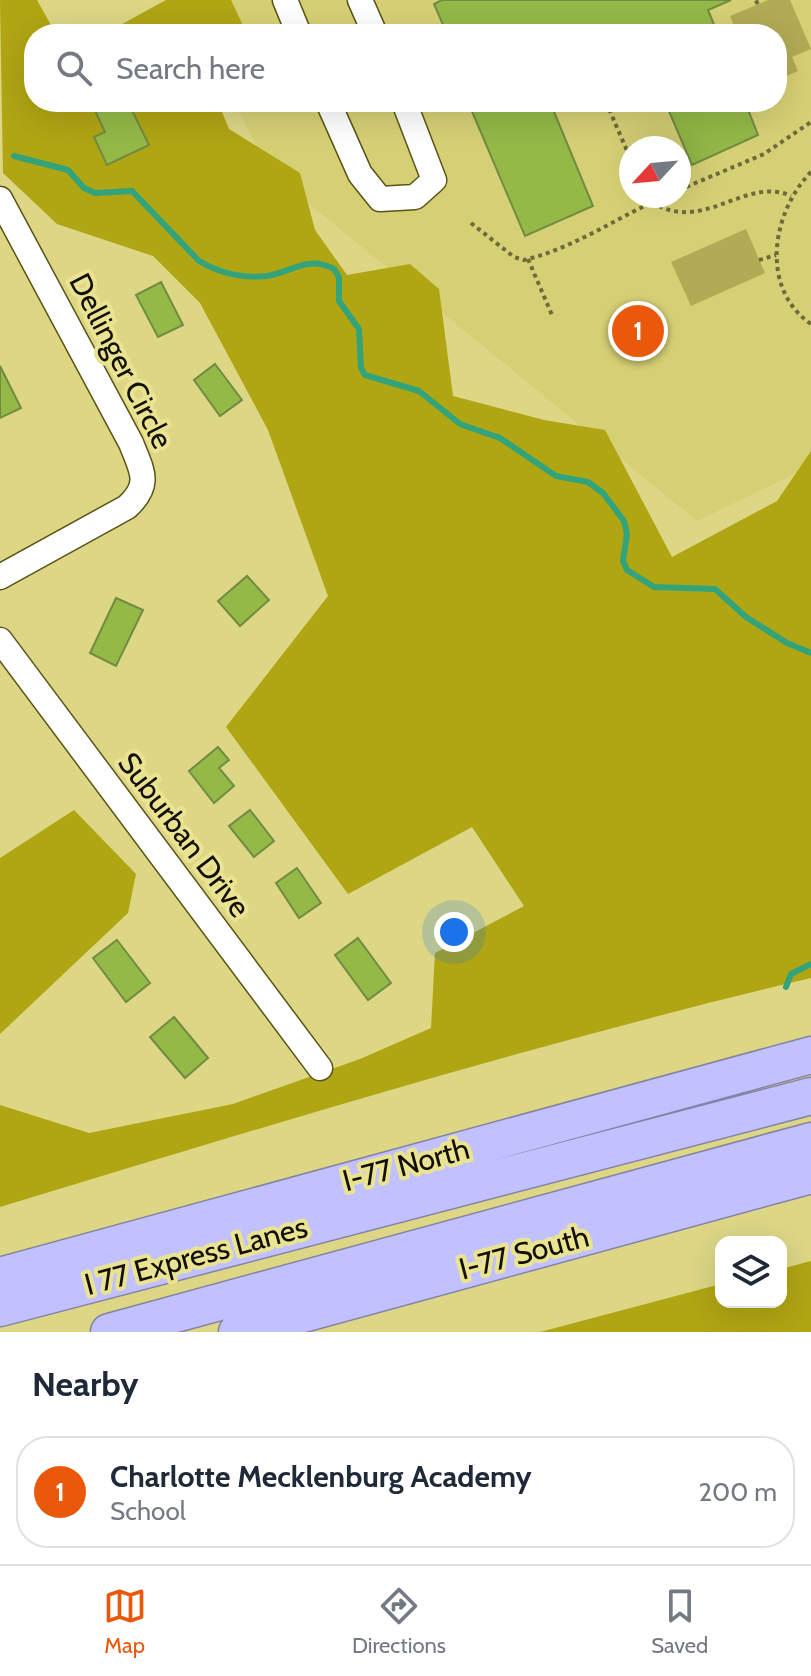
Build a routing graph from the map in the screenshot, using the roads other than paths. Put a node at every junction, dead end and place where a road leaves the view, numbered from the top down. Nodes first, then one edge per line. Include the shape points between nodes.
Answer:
1 (285, 0) edge
2 (360, 0) edge
3 (295, 24) edge
4 (371, 24) edge
5 (332, 112) edge
6 (408, 112) edge
7 (0, 199) edge
8 (0, 577) edge
9 (0, 640) edge
10 (811, 1055) edge
11 (320, 1068) dead end
12 (811, 1096) edge
13 (811, 1141) edge
14 (811, 1175) edge
15 (0, 1276) edge
16 (0, 1308) edge
17 (109, 1332) edge
18 (237, 1332) edge

1 - 3 street
2 - 4 street
5 - 6 street via 360,174 380,199 415,197 434,180
7 - 8 street, Dellinger Circle via 131,443 144,483 127,507
9 - 11 street, Suburban Drive
10 - 15 highway, I-77 North
12 - 16 highway, I 77 Express Lanes
13 - 17 highway, I 77 Express Lanes
14 - 18 highway, I-77 South

